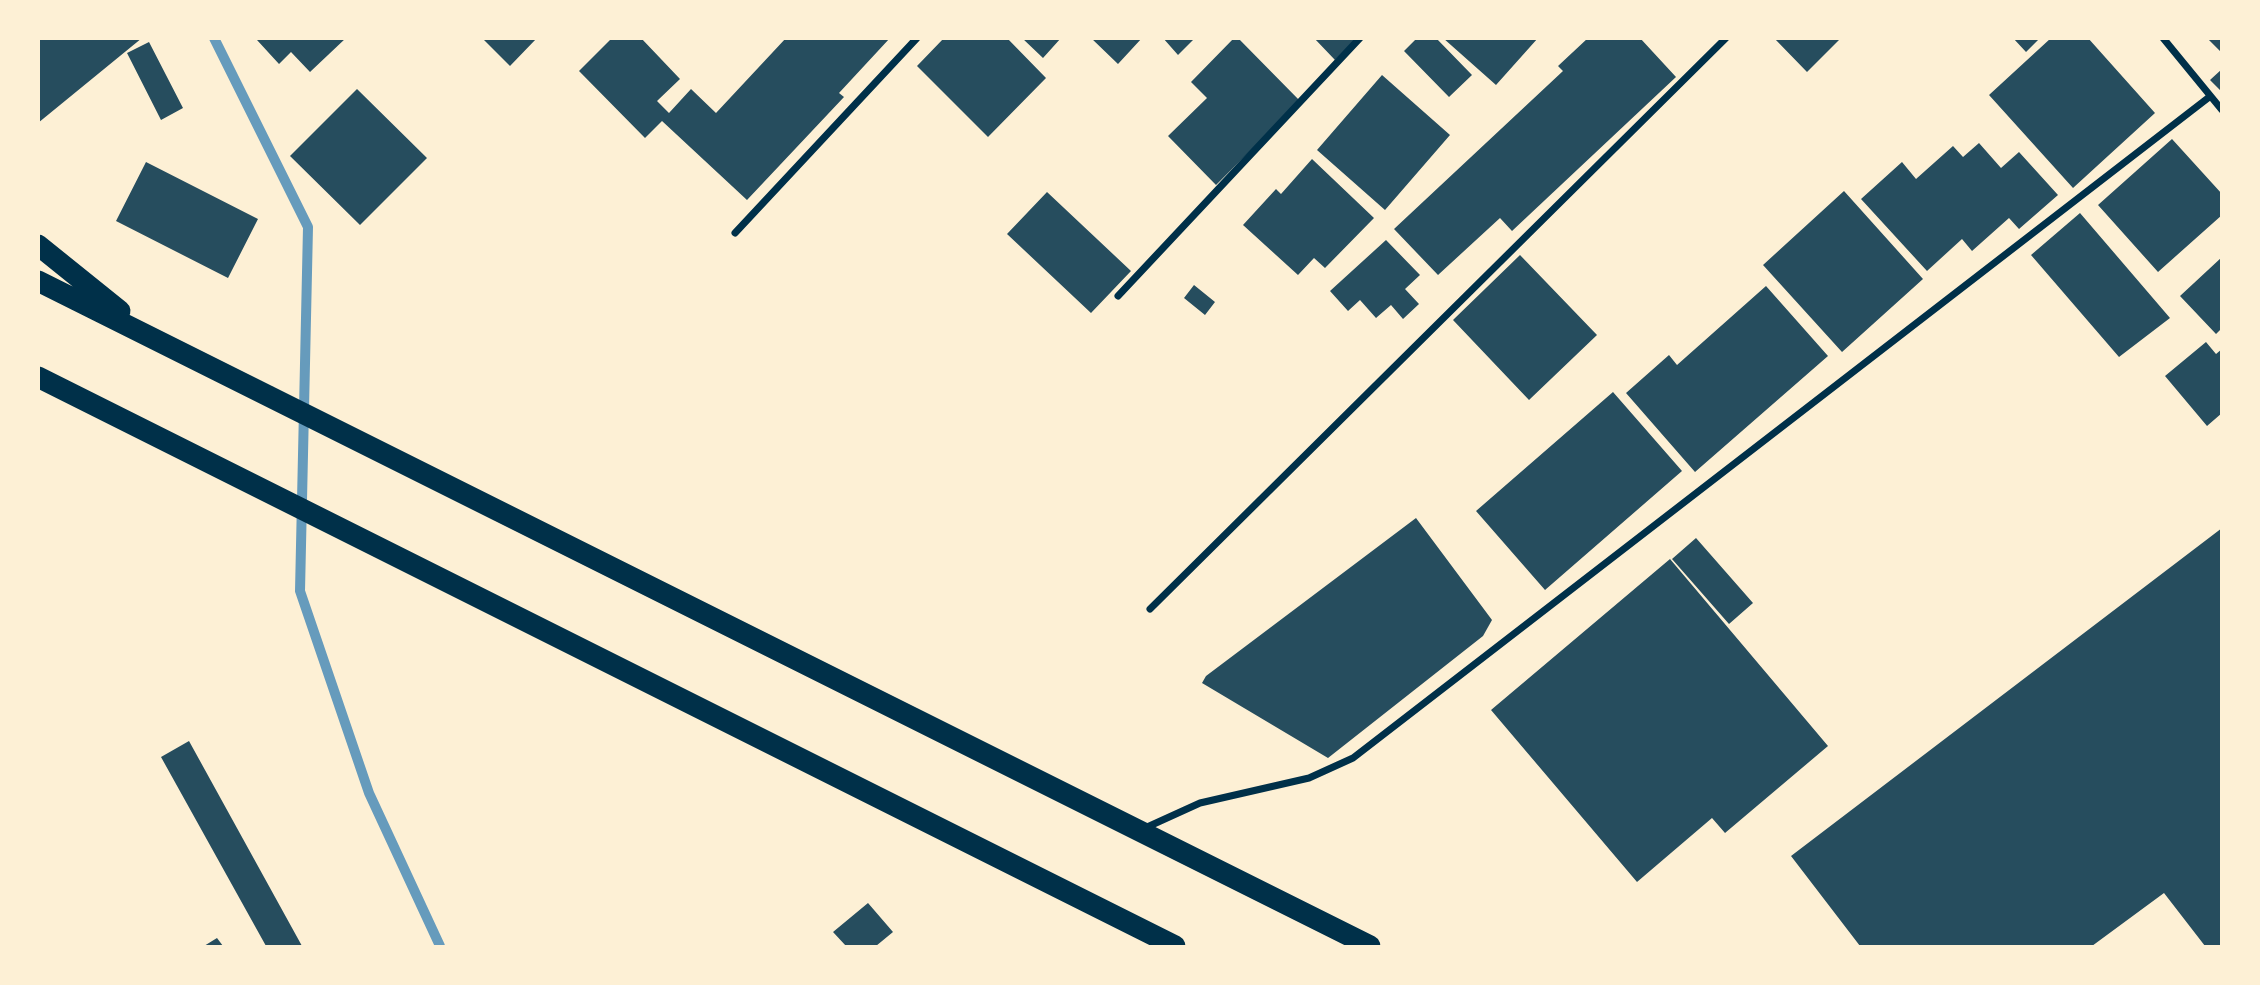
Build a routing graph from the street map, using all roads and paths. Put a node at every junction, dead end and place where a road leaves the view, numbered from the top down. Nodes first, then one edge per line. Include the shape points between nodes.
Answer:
1 (917, 38) edge
2 (1360, 38) edge
3 (1726, 38) edge
4 (2163, 38) edge
5 (2208, 98) junction
6 (2221, 110) edge
7 (735, 233) dead end
8 (38, 245) edge
9 (38, 281) edge
10 (1118, 296) dead end
11 (157, 339) junction
12 (38, 377) edge
13 (1150, 609) dead end
14 (1140, 831) junction
15 (1175, 947) edge
16 (1370, 947) edge

1 - 7 street
2 - 10 street
3 - 13 street
4 - 5 street
5 - 6 street
5 - 14 street via 1353,758 1309,778 1200,803
8 - 11 highway
9 - 11 highway
11 - 14 highway
12 - 15 highway
14 - 16 highway

